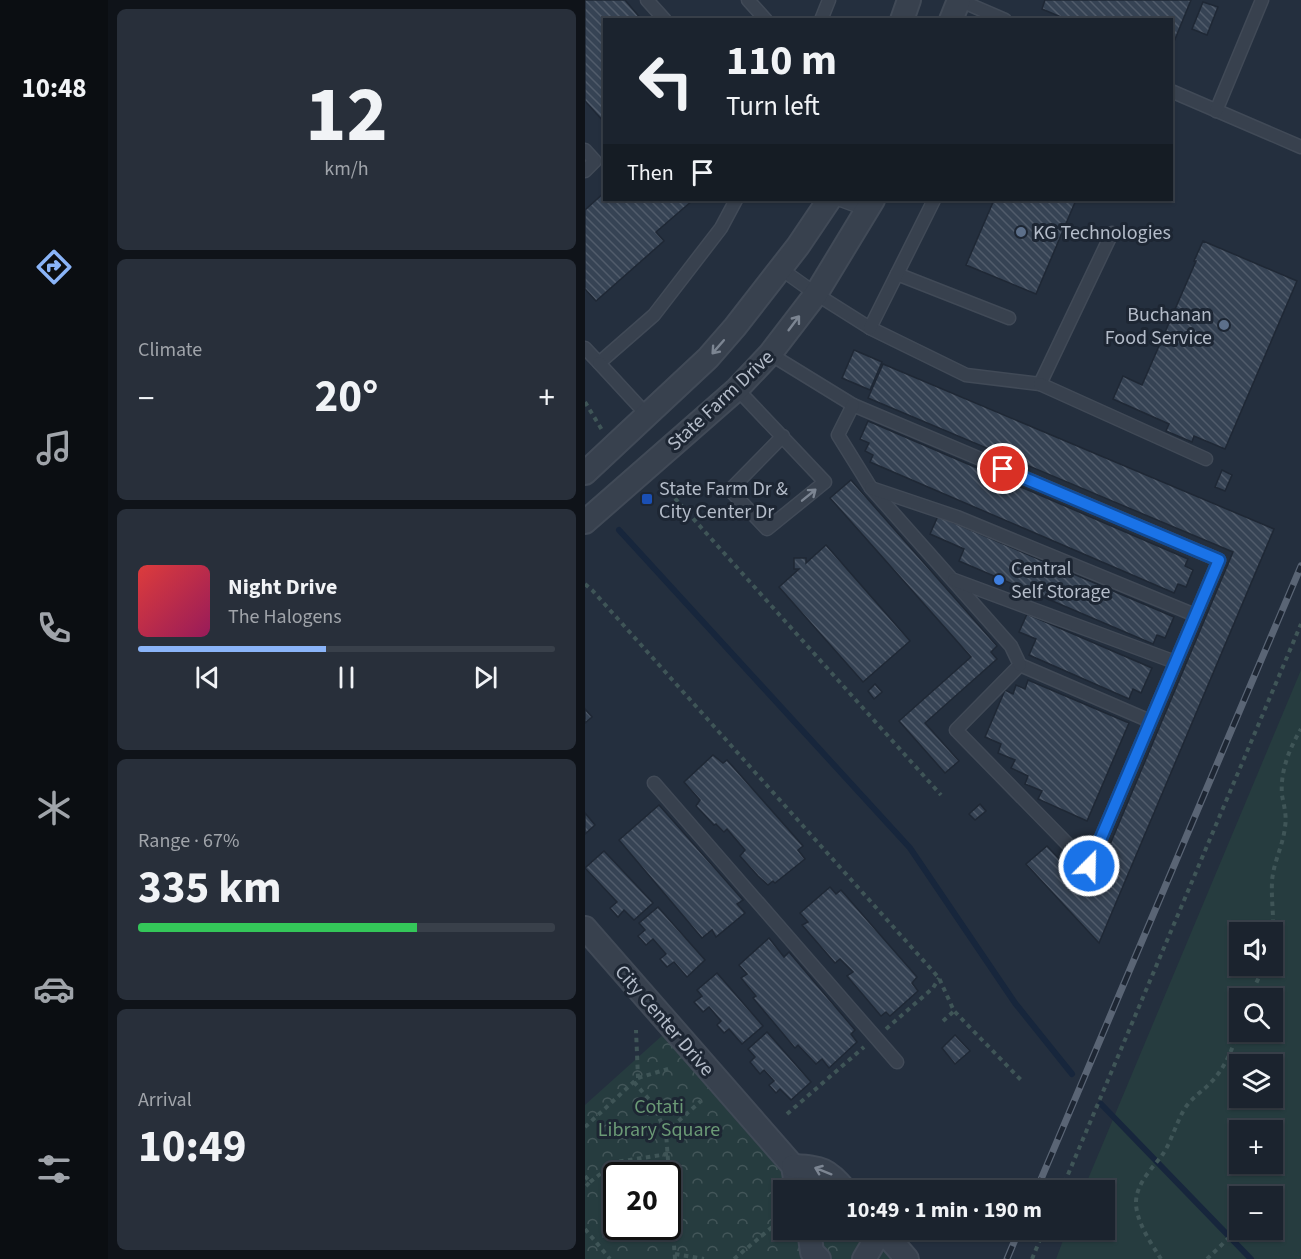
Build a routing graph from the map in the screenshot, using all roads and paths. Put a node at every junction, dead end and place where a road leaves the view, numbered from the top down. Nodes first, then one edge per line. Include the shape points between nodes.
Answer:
1 (647, 0) edge
2 (748, 0) edge
3 (829, 0) edge
4 (909, 0) edge
5 (959, 0) edge
6 (1262, 0) edge
7 (663, 18) edge
8 (764, 18) edge
9 (822, 18) edge
10 (903, 18) edge
11 (952, 18) edge
12 (1000, 18) edge
13 (1173, 92) edge
14 (1216, 111) junction
15 (1301, 147) edge
16 (585, 150) edge
17 (585, 171) edge
18 (735, 201) edge
19 (828, 201) edge
20 (847, 201) edge
21 (934, 201) edge
22 (870, 205) edge
23 (1113, 233) dead end
24 (781, 269) junction
25 (897, 274) junction
26 (816, 294) junction
27 (1009, 318) dead end
28 (870, 328) junction
29 (585, 348) edge
30 (770, 354) junction
31 (599, 363) junction
32 (1040, 384) junction
33 (737, 389) junction
34 (585, 402) edge
35 (853, 405) junction
36 (647, 415) junction
37 (604, 433) dead end
38 (783, 436) junction
39 (1206, 459) dead end
40 (588, 470) edge
41 (663, 485) dead end
42 (871, 488) junction
43 (585, 522) edge
44 (952, 580) junction
45 (585, 584) edge
46 (1195, 615) junction
47 (1301, 624) edge
48 (1175, 662) junction
49 (1020, 665) junction
50 (1150, 721) junction
51 (1301, 729) edge
52 (654, 783) dead end
53 (941, 795) dead end
54 (1275, 922) edge
55 (585, 928) edge
56 (954, 1011) junction
57 (943, 1021) dead end
58 (636, 1030) dead end
59 (1235, 1042) edge
60 (897, 1062) dead end
61 (671, 1068) dead end
62 (638, 1078) junction
63 (1021, 1080) dead end
64 (634, 1082) junction
65 (701, 1101) dead end
66 (585, 1127) edge
67 (666, 1132) junction
68 (668, 1154) junction
69 (793, 1166) junction
70 (585, 1176) edge
71 (795, 1180) edge
72 (837, 1180) edge
73 (1066, 1180) edge
74 (590, 1182) junction
75 (585, 1186) edge
76 (773, 1226) edge
77 (585, 1229) edge
78 (1229, 1238) edge
79 (810, 1240) edge
80 (874, 1240) edge
81 (891, 1240) edge
82 (1040, 1240) edge
83 (675, 1257) edge
84 (610, 1259) edge
85 (704, 1259) edge
86 (734, 1259) edge
87 (819, 1259) edge
88 (864, 1259) edge
89 (907, 1259) edge
90 (1032, 1259) edge
91 (1161, 1259) edge
92 (1207, 1259) edge

1 - 7 lane
2 - 8 lane
3 - 9 lane
4 - 10 street
5 - 11 street
5 - 12 lane
6 - 14 lane
13 - 14 lane
14 - 15 lane
16 - 17 lane via 595,162
18 - 31 lane via 721,228 654,315
19 - 24 street, State Farm Drive
20 - 22 lane
21 - 25 lane
22 - 26 street, State Farm Drive
23 - 32 lane
24 - 26 lane
24 -> 36 street, State Farm Drive via 708,358
25 - 27 lane
25 - 28 lane
26 - 28 lane
30 -> 26 street, State Farm Drive
28 - 32 lane via 966,375
29 - 31 lane
30 - 33 street, State Farm Drive
30 - 35 lane
31 - 36 lane
32 - 39 lane
33 - 38 lane
33 - 43 street, State Farm Drive
34 - 37 path
35 - 42 lane via 838,435
35 - 46 lane via 1219,560
36 - 40 street, State Farm Drive
38 -> 38 lane via 730,490 767,529 825,482
41 - 53 path
42 - 44 lane
42 - 46 lane via 957,517
44 - 48 lane
44 - 49 lane via 1011,646
45 - 56 path via 939,978
46 - 48 lane
47 - 73 path
48 - 50 lane
49 - 50 lane
49 - 50 lane via 956,730 1089,866
51 - 54 path via 1282,778 1286,812 1272,881
52 - 60 lane
55 - 69 street, City Center Drive
56 - 57 path
56 - 63 path
58 - 62 path
59 - 91 path via 1221,1070 1185,1109 1137,1193 1141,1224
61 - 62 path
62 - 64 path
64 - 66 path
64 - 67 path via 652,1103
65 - 67 path
67 - 68 path
68 - 74 path via 616,1161
68 - 83 path
69 - 71 street
72 -> 69 street via 831,1173 815,1167
70 - 74 path
74 - 75 path
76 - 86 path
77 - 84 path
78 - 92 path
79 - 87 street via 812,1252
80 - 88 street
81 - 89 street
82 - 90 path
83 - 85 path

